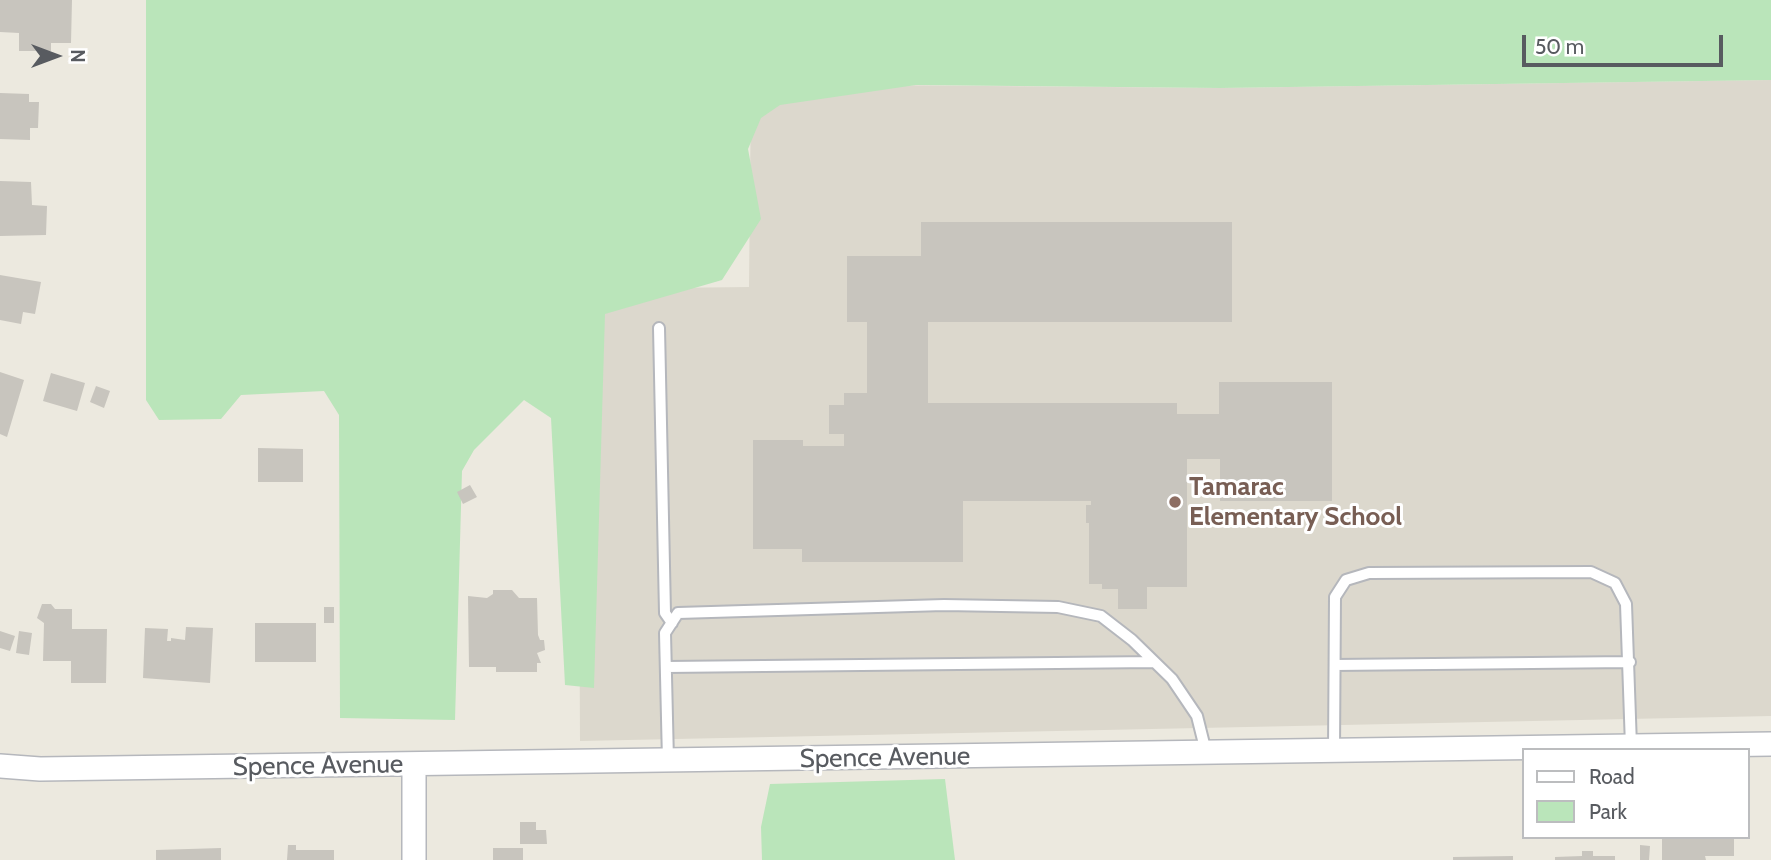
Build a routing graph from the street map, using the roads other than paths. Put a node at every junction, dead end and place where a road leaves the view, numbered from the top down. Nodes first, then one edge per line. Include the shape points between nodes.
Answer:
1 (659, 328) dead end
2 (672, 623) junction
3 (1154, 662) junction
4 (1630, 662) junction
5 (1335, 665) junction
6 (666, 667) junction
7 (1771, 744) edge
8 (1631, 746) junction
9 (1334, 750) junction
10 (1206, 752) junction
11 (668, 761) junction
12 (414, 765) junction
13 (0, 766) edge
14 (414, 860) edge

1 - 2 lane via 665,613
2 - 3 lane via 678,613 705,610 1058,607 1101,616
2 - 6 lane via 665,633
3 - 6 lane
3 - 10 lane via 1197,716
4 - 5 lane
4 - 5 lane via 1626,604 1615,583 1591,572 1452,571 1369,573 1346,580 1335,597
4 - 8 lane
5 - 9 lane
6 - 11 lane
7 - 8 street, Spence Avenue
8 - 9 street, Spence Avenue
9 - 10 street, Spence Avenue
10 - 11 street, Spence Avenue
11 - 12 street, Spence Avenue
12 - 13 street, Spence Avenue
12 - 14 street

